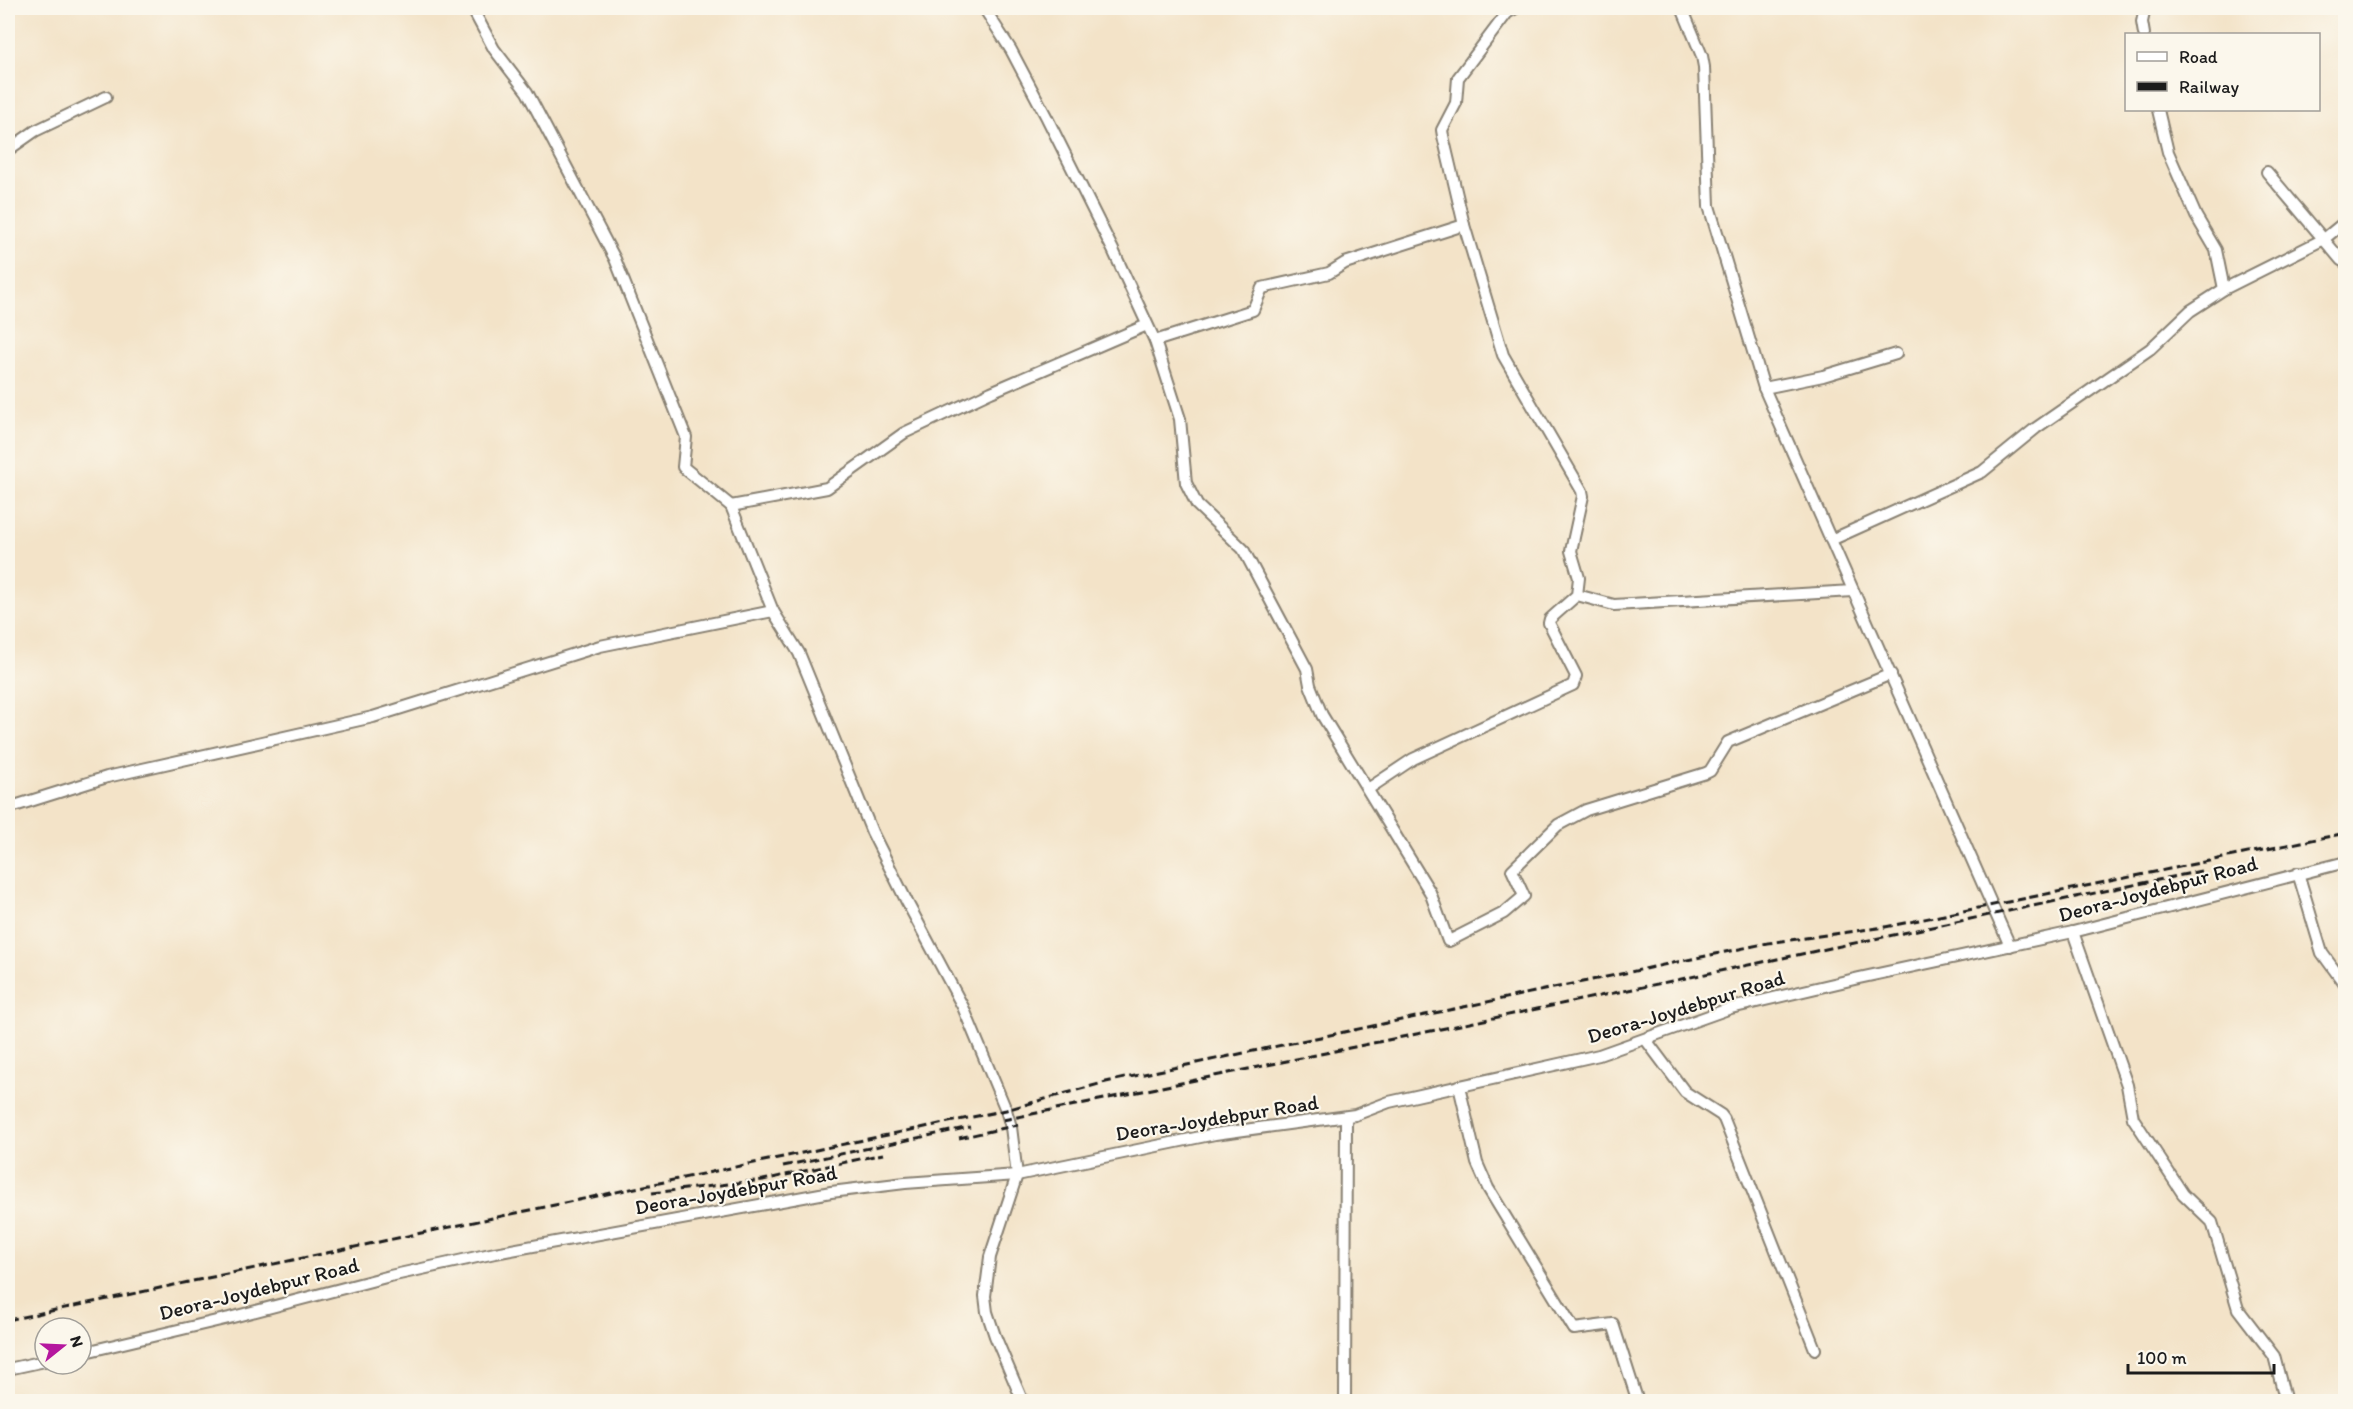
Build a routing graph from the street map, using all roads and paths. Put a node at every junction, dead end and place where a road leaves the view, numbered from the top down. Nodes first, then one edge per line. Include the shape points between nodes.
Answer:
1 (472, 8) edge
2 (984, 8) edge
3 (1516, 8) edge
4 (1682, 8) edge
5 (2145, 8) edge
6 (2144, 33) edge
7 (106, 97) dead end
8 (2158, 111) edge
9 (8, 150) edge
10 (2267, 172) dead end
11 (2346, 221) edge
12 (1464, 225) junction
13 (2324, 239) junction
14 (2346, 262) edge
15 (2224, 289) junction
16 (1147, 325) junction
17 (1155, 341) junction
18 (1896, 354) dead end
19 (1764, 388) junction
20 (731, 506) junction
21 (1831, 540) junction
22 (1853, 591) junction
23 (1577, 595) junction
24 (773, 611) junction
25 (1891, 674) junction
26 (1368, 789) junction
27 (8, 808) edge
28 (2346, 862) edge
29 (2298, 873) junction
30 (2073, 932) junction
31 (2010, 946) junction
32 (2346, 986) edge
33 (1646, 1040) junction
34 (1459, 1086) junction
35 (1346, 1117) junction
36 (1017, 1174) junction
37 (1815, 1349) dead end
38 (93, 1350) edge
39 (33, 1364) edge
40 (8, 1369) edge
41 (1023, 1401) edge
42 (1345, 1401) edge
43 (1638, 1401) edge
44 (2286, 1401) edge

1 - 20 street via 494,49 527,92 615,259 686,436 683,467
2 - 16 street via 1047,118
3 - 12 street via 1507,13 1458,78 1456,103 1442,130
4 - 19 street via 1704,67 1709,206
5 - 6 street
7 - 9 street via 34,131
8 - 15 street via 2168,152 2196,216 2216,250
10 - 13 street
11 - 13 street
12 - 17 street via 1345,263 1329,273 1262,288 1253,310
12 - 23 street via 1503,355 1582,491 1571,552 1580,578
13 - 14 street
13 - 15 street
15 - 21 street via 2190,311 2150,350 2036,428 1979,474
16 - 17 street
16 - 20 street via 904,433 827,488
17 - 26 street via 1180,419 1186,483 1197,505 1243,549 1307,669 1322,715
18 - 19 street via 1823,376
19 - 21 street
20 - 24 street
21 - 22 street
22 - 23 street via 1614,605
22 - 25 street
23 - 26 street via 1549,623 1576,676 1573,685 1413,759
24 - 27 street via 600,646 373,717 106,777
24 - 36 street via 799,653 872,832 963,1007 1006,1110
25 - 26 street via 1728,742 1706,773 1586,810 1564,821 1512,870 1524,896 1504,913 1448,941 1431,892
25 - 31 street
28 - 29 street, Deora-Joydebpur Road
29 - 30 street, Deora-Joydebpur Road
29 - 32 street via 2322,953
30 - 31 street, Deora-Joydebpur Road
30 - 44 street via 2127,1085 2133,1118 2183,1194 2212,1222 2238,1309 2274,1356
31 - 33 street, Deora-Joydebpur Road via 1731,1008
33 - 34 street, Deora-Joydebpur Road via 1599,1055
33 - 37 street via 1685,1092 1724,1119
34 - 35 street, Deora-Joydebpur Road via 1389,1102
34 - 43 street via 1477,1163 1488,1188 1574,1329 1613,1324
35 - 36 street, Deora-Joydebpur Road via 1215,1134
35 - 42 street
36 - 38 street, Deora-Joydebpur Road via 831,1192 495,1253
36 - 41 street via 990,1257 985,1296 995,1336
39 - 40 street

